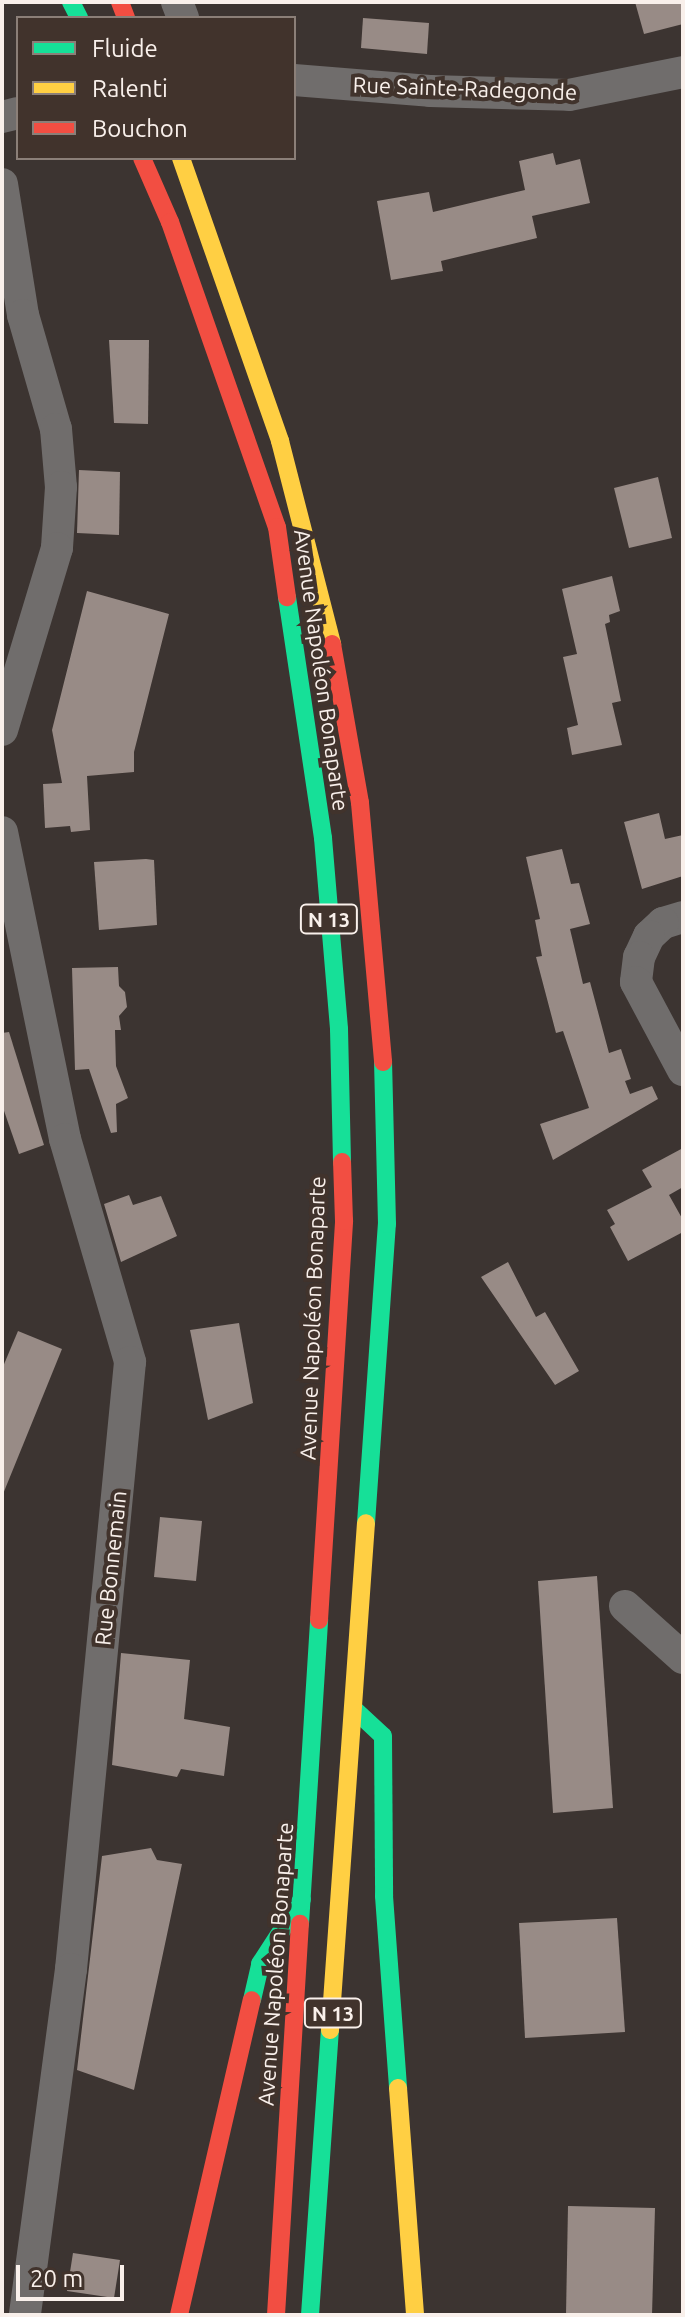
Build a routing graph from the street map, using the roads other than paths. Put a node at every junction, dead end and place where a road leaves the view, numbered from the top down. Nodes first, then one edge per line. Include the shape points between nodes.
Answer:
1 (683, 72) edge
2 (296, 80) edge
3 (143, 160) edge
4 (182, 160) edge
5 (2, 184) edge
6 (2, 730) edge
7 (2, 832) edge
8 (683, 917) edge
9 (683, 1070) edge
10 (625, 1606) dead end
11 (683, 1658) edge
12 (355, 1710) junction
13 (303, 1897) junction
14 (25, 2315) edge
15 (179, 2315) edge
16 (276, 2315) edge
17 (310, 2315) edge
18 (415, 2315) edge

1 - 2 street, Rue Sainte-Radegonde via 569,95
3 - 13 main road, Avenue Napoléon Bonaparte / N 13 via 170,222 277,527 323,838 339,1029 344,1221
4 - 12 main road, Avenue Napoléon Bonaparte / N 13 via 280,441 331,640 360,803 382,1028 387,1224
5 - 6 street via 23,315 56,429 61,487 57,548
7 - 14 street, Rue Bonnemain via 65,1139 130,1362 71,1969
8 - 9 street via 663,923 649,936 636,982
10 - 11 street
12 - 17 main road, Avenue Napoléon Bonaparte / N 13
12 - 18 main road via 383,1736 384,1896
13 - 15 main road via 260,1964
13 - 16 main road, Avenue Napoléon Bonaparte / N 13

